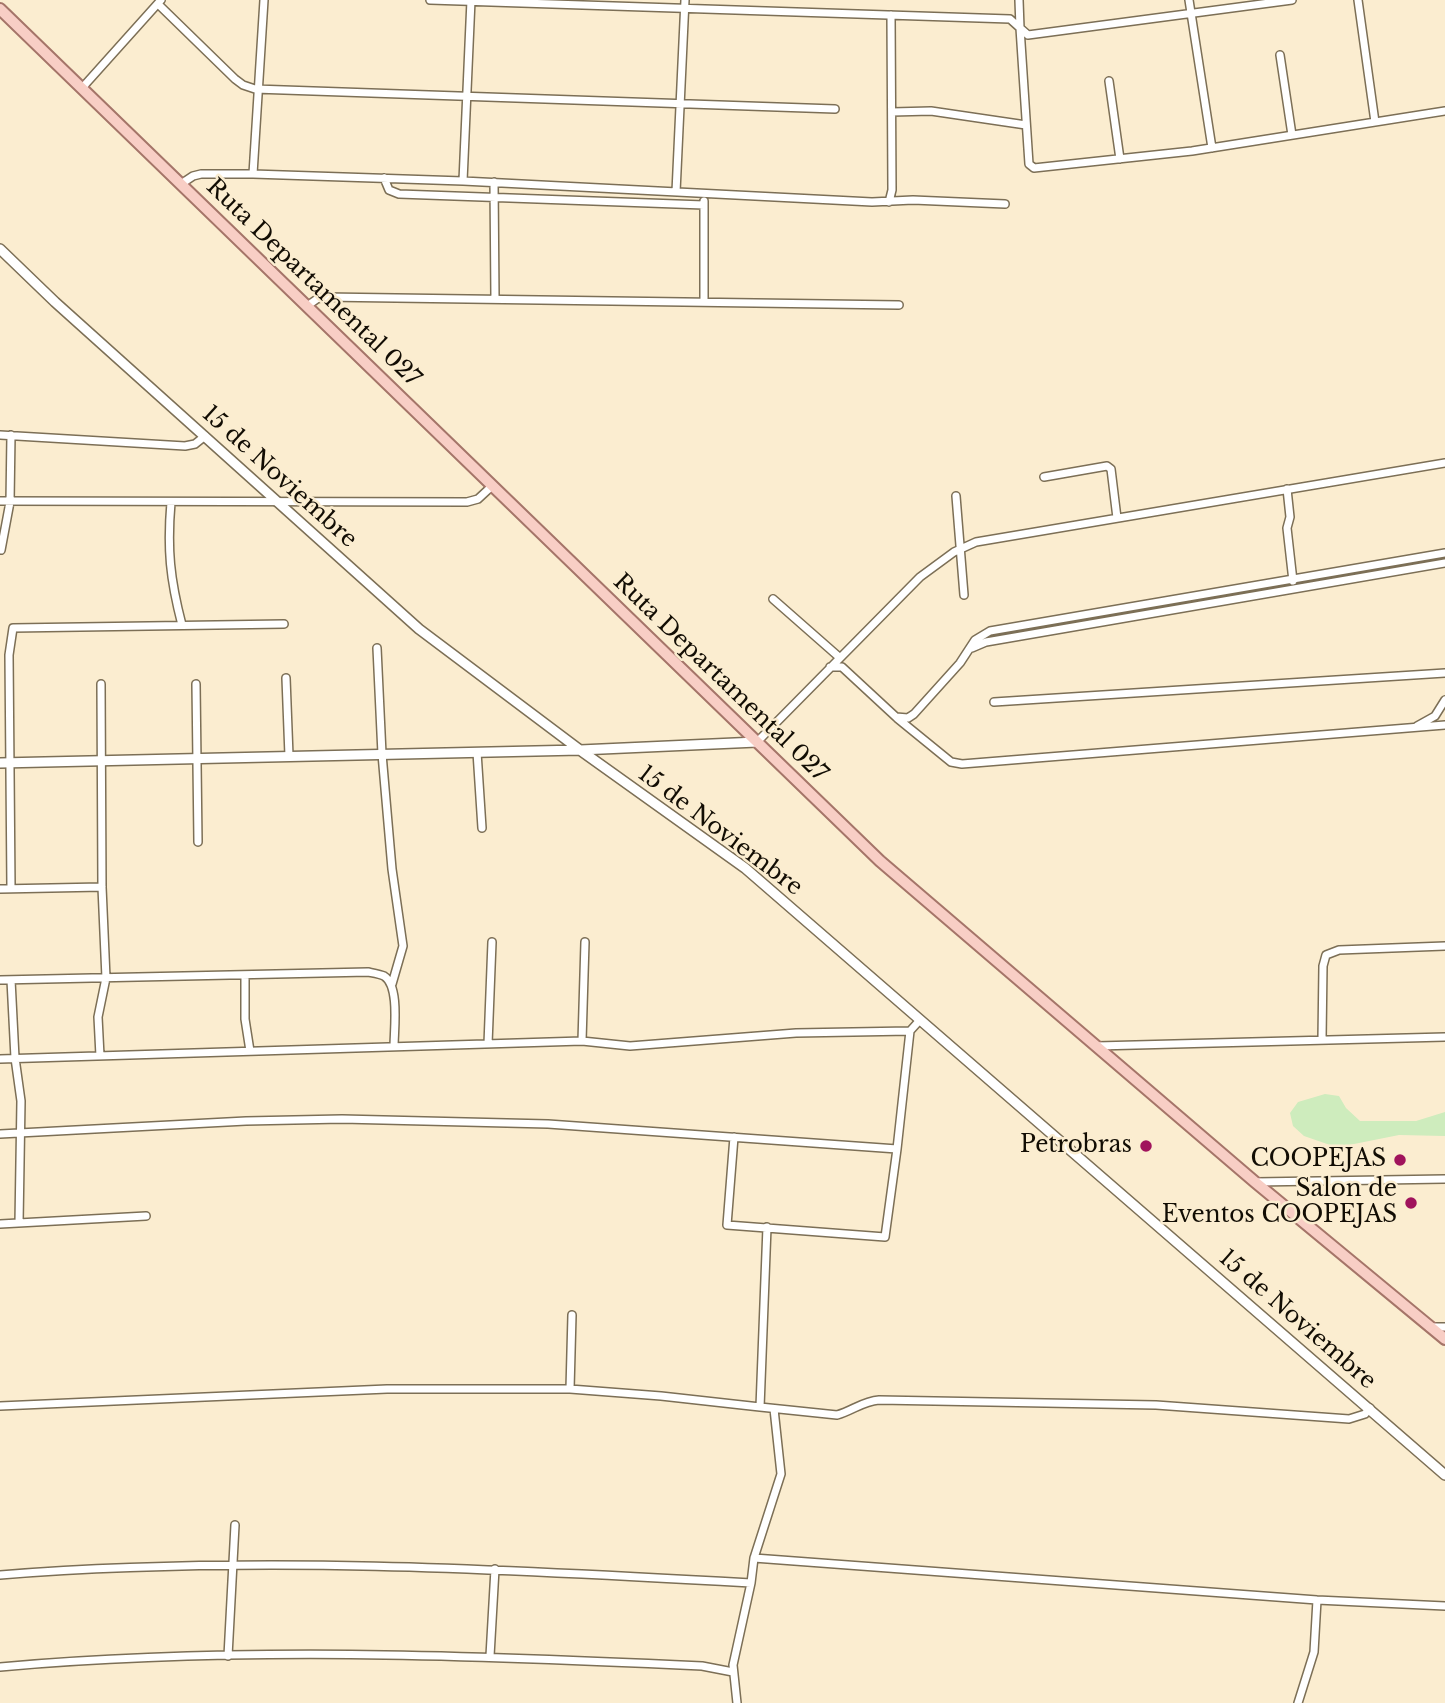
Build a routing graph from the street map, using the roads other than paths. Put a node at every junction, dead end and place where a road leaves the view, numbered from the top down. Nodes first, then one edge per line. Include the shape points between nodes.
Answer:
1 (264, 0) edge
2 (430, 0) edge
3 (1019, 0) edge
4 (1189, 0) edge
5 (1292, 0) edge
6 (1358, 0) edge
7 (471, 1) edge
8 (160, 2) edge
9 (684, 4) edge
10 (0, 9) edge
11 (1191, 14) junction
12 (891, 15) junction
13 (1020, 28) junction
14 (1280, 55) dead end
15 (1109, 81) dead end
16 (82, 88) junction
17 (258, 89) junction
18 (466, 96) junction
19 (680, 104) junction
20 (835, 109) dead end
21 (1445, 111) edge
22 (892, 112) junction
23 (1375, 122) junction
24 (1026, 125) junction
25 (1292, 135) junction
26 (1212, 148) junction
27 (1120, 159) junction
28 (253, 174) junction
29 (384, 178) junction
30 (463, 181) junction
31 (494, 182) junction
32 (181, 184) junction
33 (677, 192) junction
34 (705, 193) junction
35 (494, 197) junction
36 (889, 202) junction
37 (1005, 204) dead end
38 (704, 205) junction
39 (0, 249) edge
40 (495, 299) junction
41 (704, 302) junction
42 (899, 304) dead end
43 (307, 306) junction
44 (0, 435) edge
45 (11, 435) junction
46 (205, 436) junction
47 (1445, 463) edge
48 (1044, 477) dead end
49 (492, 486) junction
50 (1287, 489) junction
51 (957, 496) dead end
52 (0, 501) edge
53 (10, 502) junction
54 (171, 502) junction
55 (279, 502) junction
56 (1117, 518) junction
57 (962, 548) junction
58 (1, 550) edge
59 (1445, 553) edge
60 (1445, 563) edge
61 (1293, 579) junction
62 (1294, 589) junction
63 (964, 595) dead end
64 (774, 599) dead end
65 (284, 624) dead end
66 (182, 625) junction
67 (377, 648) dead end
68 (969, 650) junction
69 (839, 657) junction
70 (830, 667) junction
71 (1445, 673) edge
72 (286, 678) dead end
73 (101, 684) dead end
74 (196, 684) dead end
75 (1445, 700) edge
76 (994, 702) dead end
77 (896, 718) junction
78 (1445, 725) edge
79 (1407, 729) junction
80 (757, 742) junction
81 (580, 750) junction
82 (477, 752) junction
83 (382, 754) junction
84 (289, 756) junction
85 (197, 758) junction
86 (101, 761) junction
87 (5, 763) edge
88 (482, 828) dead end
89 (198, 842) dead end
90 (102, 887) junction
91 (10, 888) junction
92 (0, 889) edge
93 (492, 942) dead end
94 (585, 942) dead end
95 (1445, 946) edge
96 (245, 975) junction
97 (106, 978) junction
98 (0, 980) edge
99 (10, 980) junction
100 (392, 984) junction
101 (920, 1020) junction
102 (910, 1031) junction
103 (1445, 1037) edge
104 (1322, 1039) junction
105 (582, 1041) junction
106 (488, 1044) junction
107 (1096, 1046) junction
108 (394, 1047) junction
109 (250, 1051) junction
110 (100, 1056) junction
111 (15, 1058) junction
112 (0, 1059) edge
113 (20, 1132) junction
114 (0, 1134) edge
115 (734, 1137) junction
116 (897, 1149) junction
117 (1445, 1179) edge
118 (1255, 1182) junction
119 (146, 1216) dead end
120 (19, 1223) junction
121 (0, 1224) edge
122 (767, 1227) junction
123 (572, 1315) dead end
124 (1429, 1327) junction
125 (1445, 1327) edge
126 (1445, 1339) edge
127 (570, 1390) junction
128 (0, 1406) edge
129 (760, 1407) junction
130 (1370, 1408) junction
131 (774, 1409) junction
132 (1445, 1475) edge
133 (235, 1525) dead end
134 (754, 1558) junction
135 (234, 1566) junction
136 (495, 1569) junction
137 (0, 1575) edge
138 (751, 1583) junction
139 (1317, 1600) junction
140 (1445, 1606) edge
141 (228, 1656) junction
142 (490, 1656) junction
143 (0, 1667) edge
144 (733, 1672) junction
145 (737, 1703) edge
146 (1298, 1703) edge

1 - 17 street
2 - 7 street
3 - 13 street
4 - 11 street
5 - 11 street
6 - 23 street
7 - 9 street
7 - 18 street
8 - 16 street
8 - 17 street via 235,79
9 - 12 street
9 - 19 street
10 - 16 main road, Ruta Departamental 027
11 - 13 street via 1028,36
11 - 26 street
12 - 13 street via 1010,19
12 - 22 street
13 - 24 street
14 - 25 street
15 - 27 street
16 - 32 main road, Ruta Departamental 027
17 - 18 street
17 - 28 street
18 - 19 street
18 - 30 street
19 - 20 street
19 - 33 street
21 - 23 street
22 - 24 street via 931,111
22 - 36 street
23 - 25 street
24 - 27 street via 1029,164 1034,168
25 - 26 street
26 - 27 street
28 - 29 street
28 - 32 street via 201,174
29 - 30 street
29 - 35 street via 389,190 399,194
30 - 31 street
31 - 33 street
31 - 35 street
32 - 43 main road, Ruta Departamental 027
33 - 34 street
34 - 36 street
34 - 38 street
35 - 38 street
35 - 40 street
36 - 37 street
38 - 41 street
39 - 46 street, 15 de Noviembre
40 - 41 street
40 - 43 street via 324,297
41 - 42 street
43 - 49 main road, Ruta Departamental 027
44 - 45 street
45 - 46 street via 185,446
45 - 53 street
46 - 55 street, 15 de Noviembre
47 - 50 street
48 - 56 street via 1107,466
49 - 55 street via 467,502
49 - 80 main road, Ruta Departamental 027
50 - 56 street
50 - 61 street
51 - 57 street
52 - 53 street
53 - 54 street
53 - 58 street
54 - 55 street
54 - 66 street via 169,560
55 - 81 street, 15 de Noviembre via 419,629
56 - 57 street
57 - 63 street
57 - 69 street via 920,576
59 - 61 street
60 - 62 street
61 - 62 street
61 - 68 street via 989,631
62 - 68 street via 986,642
64 - 69 street
65 - 66 street
66 - 87 street via 13,628
67 - 83 street
68 - 77 street via 914,714
69 - 70 street
70 - 77 street via 842,667
70 - 80 street
71 - 76 street
72 - 84 street
73 - 86 street
74 - 85 street
75 - 79 street via 1435,716
77 - 79 street via 951,762 962,764
78 - 79 street
80 - 81 street
80 - 107 main road, Ruta Departamental 027 via 880,861
81 - 82 street
81 - 101 street, 15 de Noviembre via 745,868
82 - 83 street
82 - 88 street
83 - 84 street
83 - 100 street via 402,946
84 - 85 street
85 - 86 street
85 - 89 street
86 - 87 street
86 - 90 street
87 - 91 street
90 - 91 street
90 - 97 street
91 - 92 street
93 - 106 street
94 - 105 street
95 - 104 street via 1339,950 1326,955
96 - 97 street
96 - 100 street via 368,972 384,976
96 - 109 street
97 - 99 street
97 - 110 street via 99,1017
98 - 99 street
99 - 111 street
100 - 108 street
101 - 102 street
101 - 130 street, 15 de Noviembre
102 - 105 street via 796,1033 630,1046
102 - 116 street
103 - 104 street
104 - 107 street
105 - 106 street
106 - 108 street
107 - 118 main road, Ruta Departamental 027
108 - 109 street
109 - 110 street
110 - 111 street
111 - 112 street
111 - 113 street
113 - 114 street
113 - 115 street via 342,1119 548,1124
113 - 120 street
115 - 116 street
115 - 122 street via 727,1226
116 - 122 street via 885,1237
117 - 118 street
118 - 124 main road, Ruta Departamental 027
119 - 120 street
120 - 121 street
122 - 129 street
123 - 127 street
124 - 125 street
124 - 126 main road, Ruta Departamental 027
127 - 128 street via 387,1390
127 - 129 street
129 - 131 street
130 - 131 street via 1349,1419 1156,1405 879,1400 837,1415
130 - 132 street, 15 de Noviembre
131 - 134 street via 782,1474
133 - 135 street
134 - 138 street
134 - 139 street
135 - 136 street
135 - 137 street
135 - 141 street
136 - 138 street
136 - 142 street
138 - 144 street
139 - 140 street
139 - 146 street via 1314,1652
141 - 142 street
141 - 143 street
142 - 144 street via 702,1666
144 - 145 street

